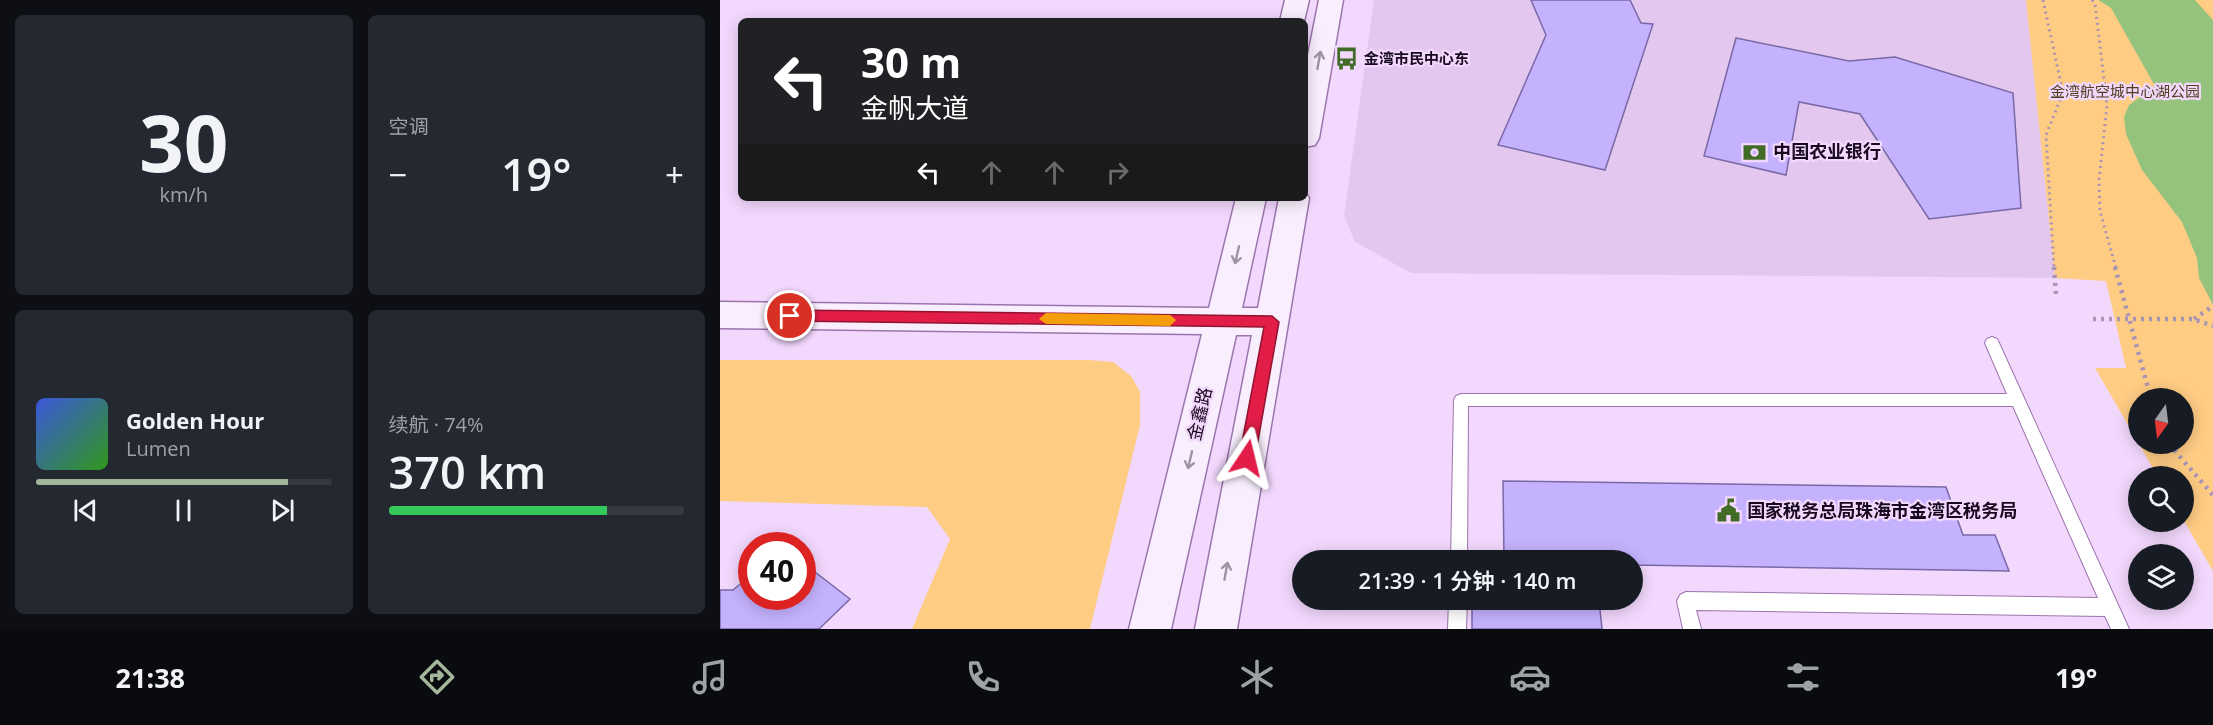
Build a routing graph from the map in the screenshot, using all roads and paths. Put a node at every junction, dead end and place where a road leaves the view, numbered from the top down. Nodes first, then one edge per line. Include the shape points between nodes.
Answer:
1 (1297, 0) edge
2 (1331, 0) edge
3 (2043, 0) edge
4 (2092, 0) edge
5 (1293, 18) edge
6 (1308, 122) edge
7 (1250, 201) edge
8 (1293, 201) edge
9 (2056, 294) dead end
10 (2213, 306) edge
11 (720, 315) edge
12 (2093, 319) dead end
13 (2130, 319) junction
14 (2193, 319) junction
15 (1222, 321) junction
16 (1272, 322) junction
17 (2213, 326) edge
18 (1992, 343) dead end
19 (2148, 388) edge
20 (2017, 400) junction
21 (2178, 454) edge
22 (2213, 495) edge
23 (1459, 550) edge
24 (2110, 607) junction
25 (1458, 610) edge
26 (1150, 629) edge
27 (1216, 629) edge
28 (1458, 629) edge
29 (1692, 629) edge
30 (2120, 629) edge

1 - 5 street
6 -> 2 street
3 - 9 path via 2063,93 2046,135
4 - 13 path via 2107,105 2099,180 2100,211
7 -> 15 street, 金鑫路
8 - 16 street
10 - 14 path
11 - 15 street
12 - 13 path
13 - 14 path
13 - 19 path
14 - 17 path
15 - 16 street
15 -> 26 street, 金鑫路
27 -> 16 street
18 - 20 lane
20 - 23 lane via 1461,400
20 - 24 lane
21 - 22 path
24 - 29 lane via 1686,601
24 - 30 lane
25 - 28 lane

